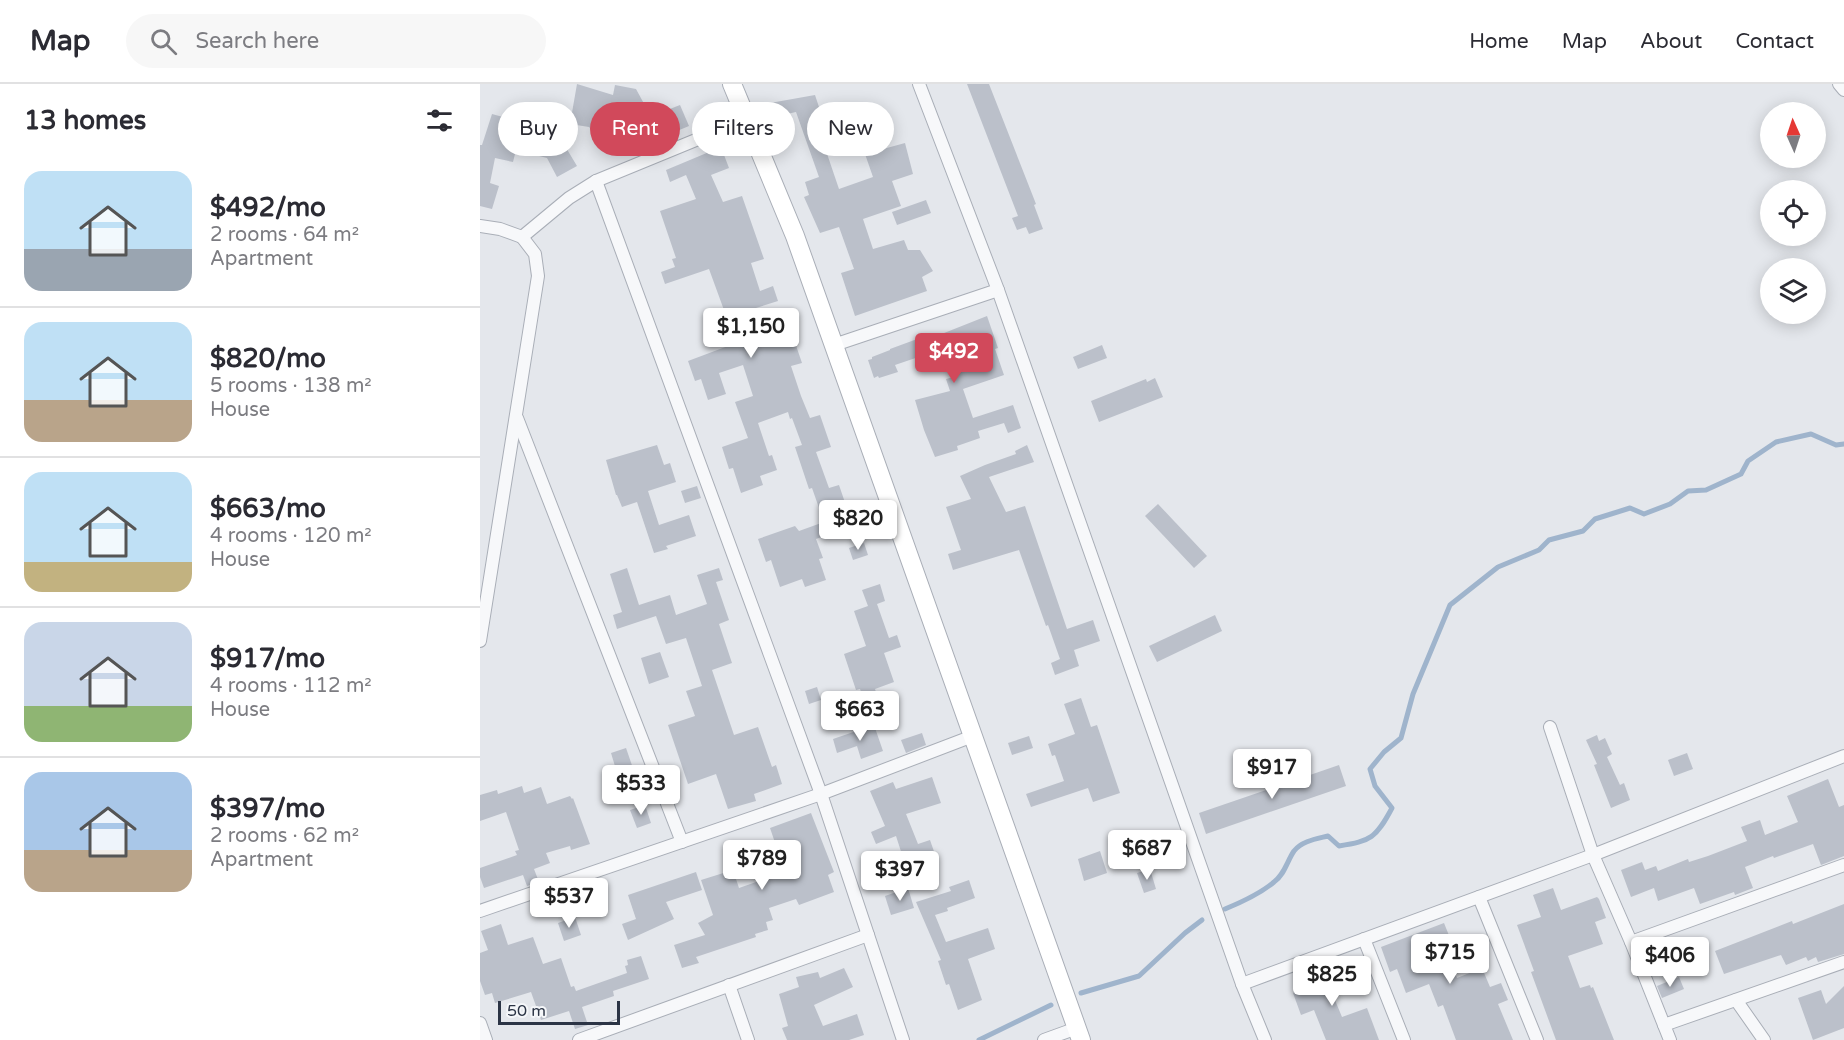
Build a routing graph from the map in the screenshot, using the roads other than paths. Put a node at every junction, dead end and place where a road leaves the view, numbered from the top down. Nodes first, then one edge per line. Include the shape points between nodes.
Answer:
1 (732, 84) edge
2 (919, 84) edge
3 (1839, 84) edge
4 (1844, 90) edge
5 (740, 102) edge
6 (692, 142) edge
7 (762, 156) edge
8 (596, 181) junction
9 (480, 226) edge
10 (522, 237) junction
11 (998, 290) junction
12 (834, 345) junction
13 (517, 418) junction
14 (480, 641) edge
15 (1550, 726) dead end
16 (973, 736) junction
17 (1844, 756) edge
18 (821, 794) junction
19 (682, 842) junction
20 (1593, 855) junction
21 (1844, 865) edge
22 (1479, 897) junction
23 (480, 911) edge
24 (868, 935) junction
25 (1364, 939) junction
26 (1631, 942) junction
27 (1844, 962) edge
28 (1242, 984) junction
29 (729, 985) junction
30 (1736, 1000) junction
31 (480, 1023) edge
32 (1664, 1025) junction
33 (1079, 1034) edge
34 (486, 1040) edge
35 (579, 1040) edge
36 (748, 1040) edge
37 (903, 1040) edge
38 (1044, 1040) edge
39 (1265, 1040) edge
40 (1404, 1040) edge
41 (1536, 1040) edge
42 (1670, 1040) edge
43 (1764, 1040) edge

1 - 5 street
2 - 11 street
3 - 4 street
6 - 8 street
7 - 12 street
8 - 10 street via 568,198
8 - 18 street
9 - 10 street
10 - 13 street via 535,254 538,276
11 - 12 street
11 - 28 street
12 - 16 street
13 - 14 street
13 - 19 street
15 - 20 street
16 - 18 street
16 - 33 street
17 - 20 street
18 - 19 street
18 - 24 street
19 - 23 street
20 - 22 street
20 - 26 street
21 - 26 street
22 - 25 street
22 - 41 street
24 - 29 street
24 - 37 street
25 - 28 street
25 - 40 street
26 - 32 street
27 - 30 street
28 - 39 street
29 - 35 street
29 - 36 street
30 - 32 street
30 - 43 street
31 - 34 street
32 - 42 street
33 - 38 street

